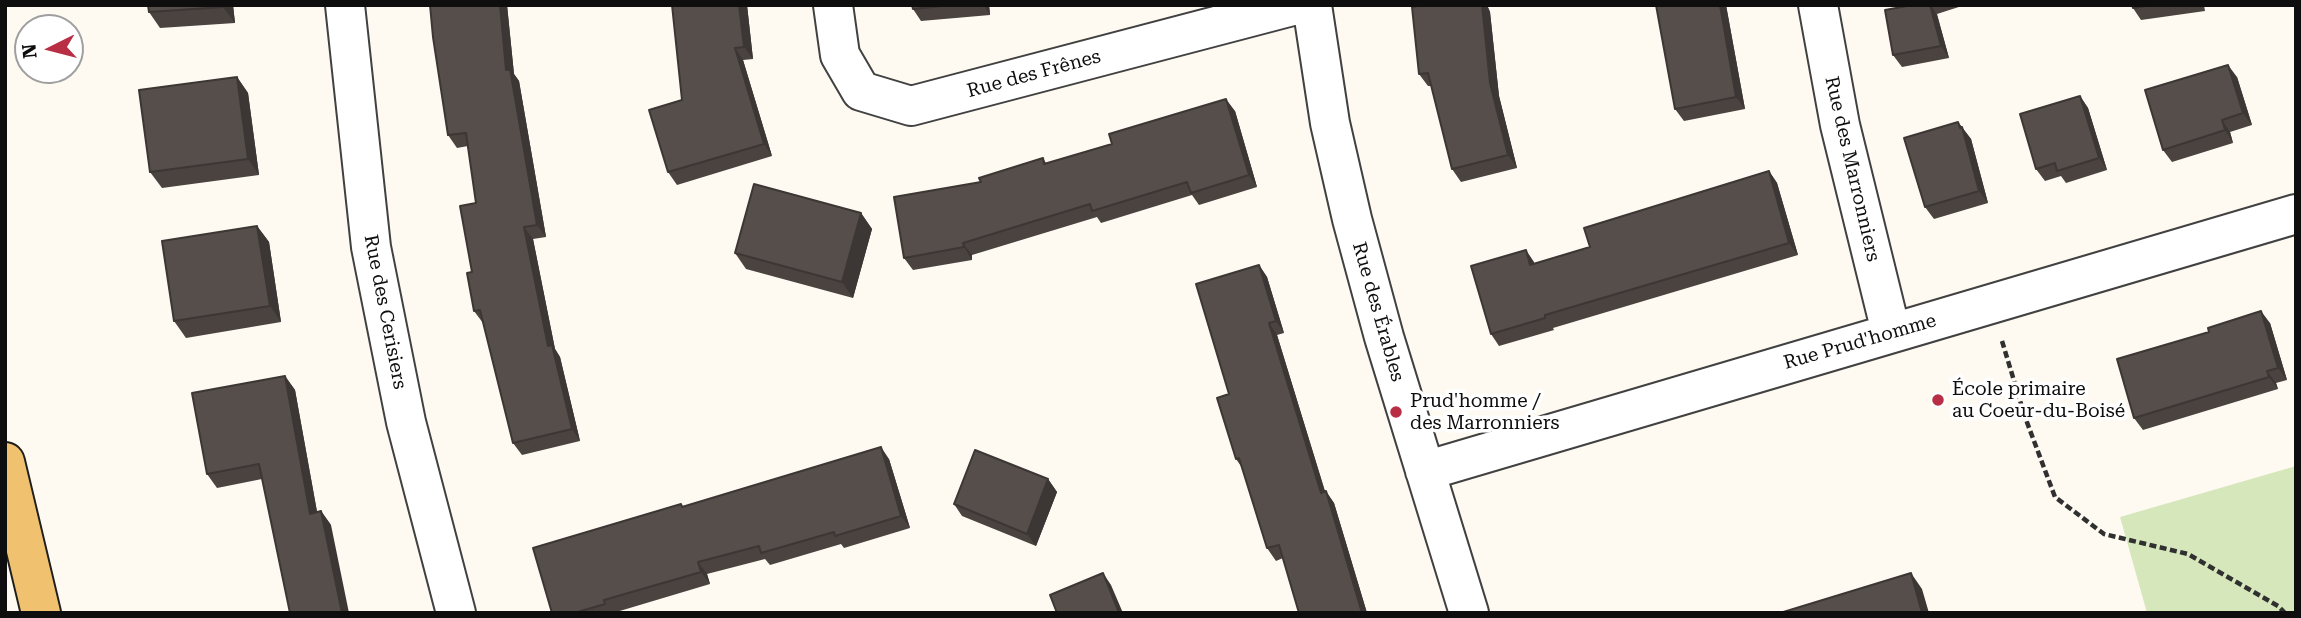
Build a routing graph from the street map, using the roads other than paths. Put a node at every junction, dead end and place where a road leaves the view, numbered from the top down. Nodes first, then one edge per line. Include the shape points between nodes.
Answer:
1 (345, 5) edge
2 (833, 5) edge
3 (1296, 5) edge
4 (1312, 5) edge
5 (1818, 5) edge
6 (2296, 214) edge
7 (1891, 332) junction
8 (5, 462) edge
9 (1425, 471) junction
10 (41, 613) edge
11 (456, 613) edge
12 (1469, 613) edge

1 - 11 street, Rue des Cerisiers via 371,247 406,422
2 - 3 street, Rue des Frênes via 840,55 862,91 911,106
4 - 9 street, Rue des Érables via 1330,123 1352,219
5 - 7 street, Rue des Marronniers via 1840,125
6 - 7 street, Rue Prud'homme
7 - 9 street, Rue Prud'homme
8 - 10 main road
9 - 12 street, Rue des Érables

